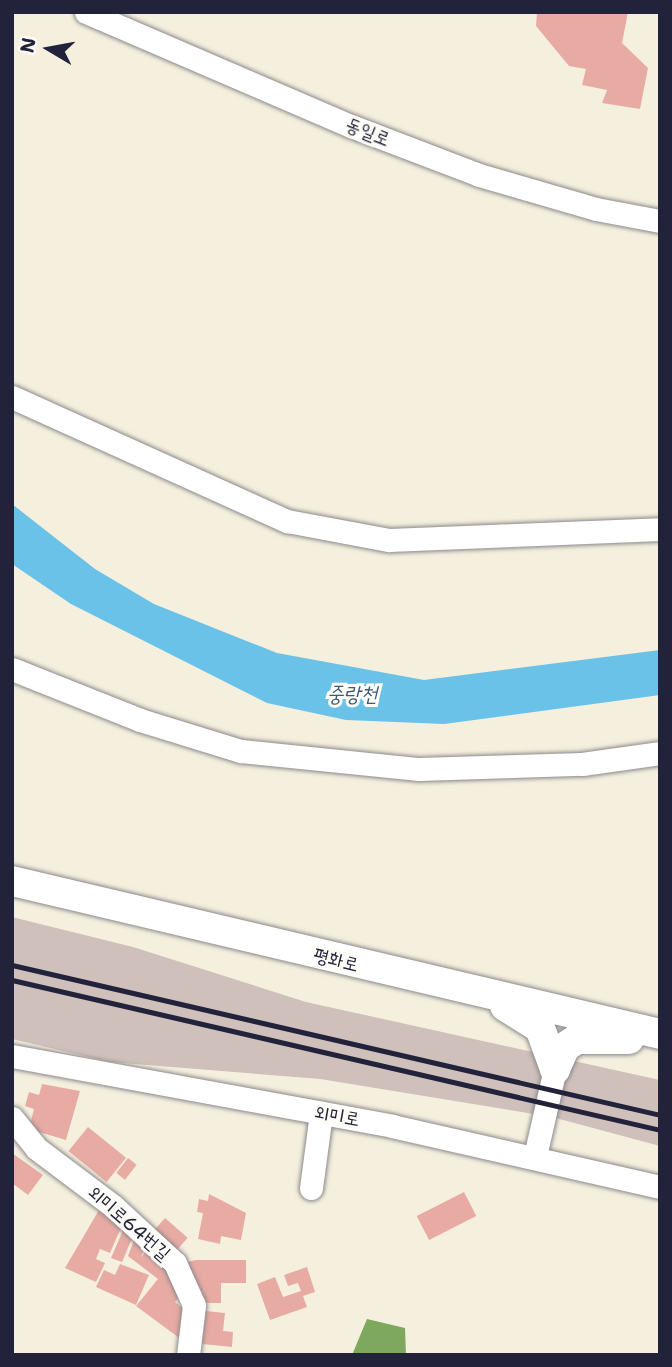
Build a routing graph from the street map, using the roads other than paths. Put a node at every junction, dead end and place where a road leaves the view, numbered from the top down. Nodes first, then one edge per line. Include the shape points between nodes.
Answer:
1 (86, 12) edge
2 (660, 221) edge
3 (12, 397) edge
4 (660, 529) edge
5 (12, 669) edge
6 (660, 753) edge
7 (12, 881) edge
8 (490, 996) junction
9 (660, 1036) edge
10 (12, 1056) edge
11 (555, 1069) junction
12 (321, 1113) junction
13 (12, 1118) edge
14 (535, 1156) junction
15 (660, 1187) edge
16 (311, 1188) dead end
17 (188, 1355) edge

1 - 2 street, 동일로 via 351,126 479,175 596,209
3 - 4 street via 288,521 389,540
5 - 6 street via 140,720 241,751 419,769 582,764
7 - 8 main road, 평화로
8 - 9 main road, 평화로
8 - 11 main road via 540,1028
9 - 11 main road via 577,1039 565,1047
10 - 12 street, 외미로
11 - 14 street
12 - 14 street, 외미로
12 - 16 street
13 - 17 street, 외미로64번길 via 36,1148 113,1206 175,1263 194,1305
14 - 15 street, 외미로

